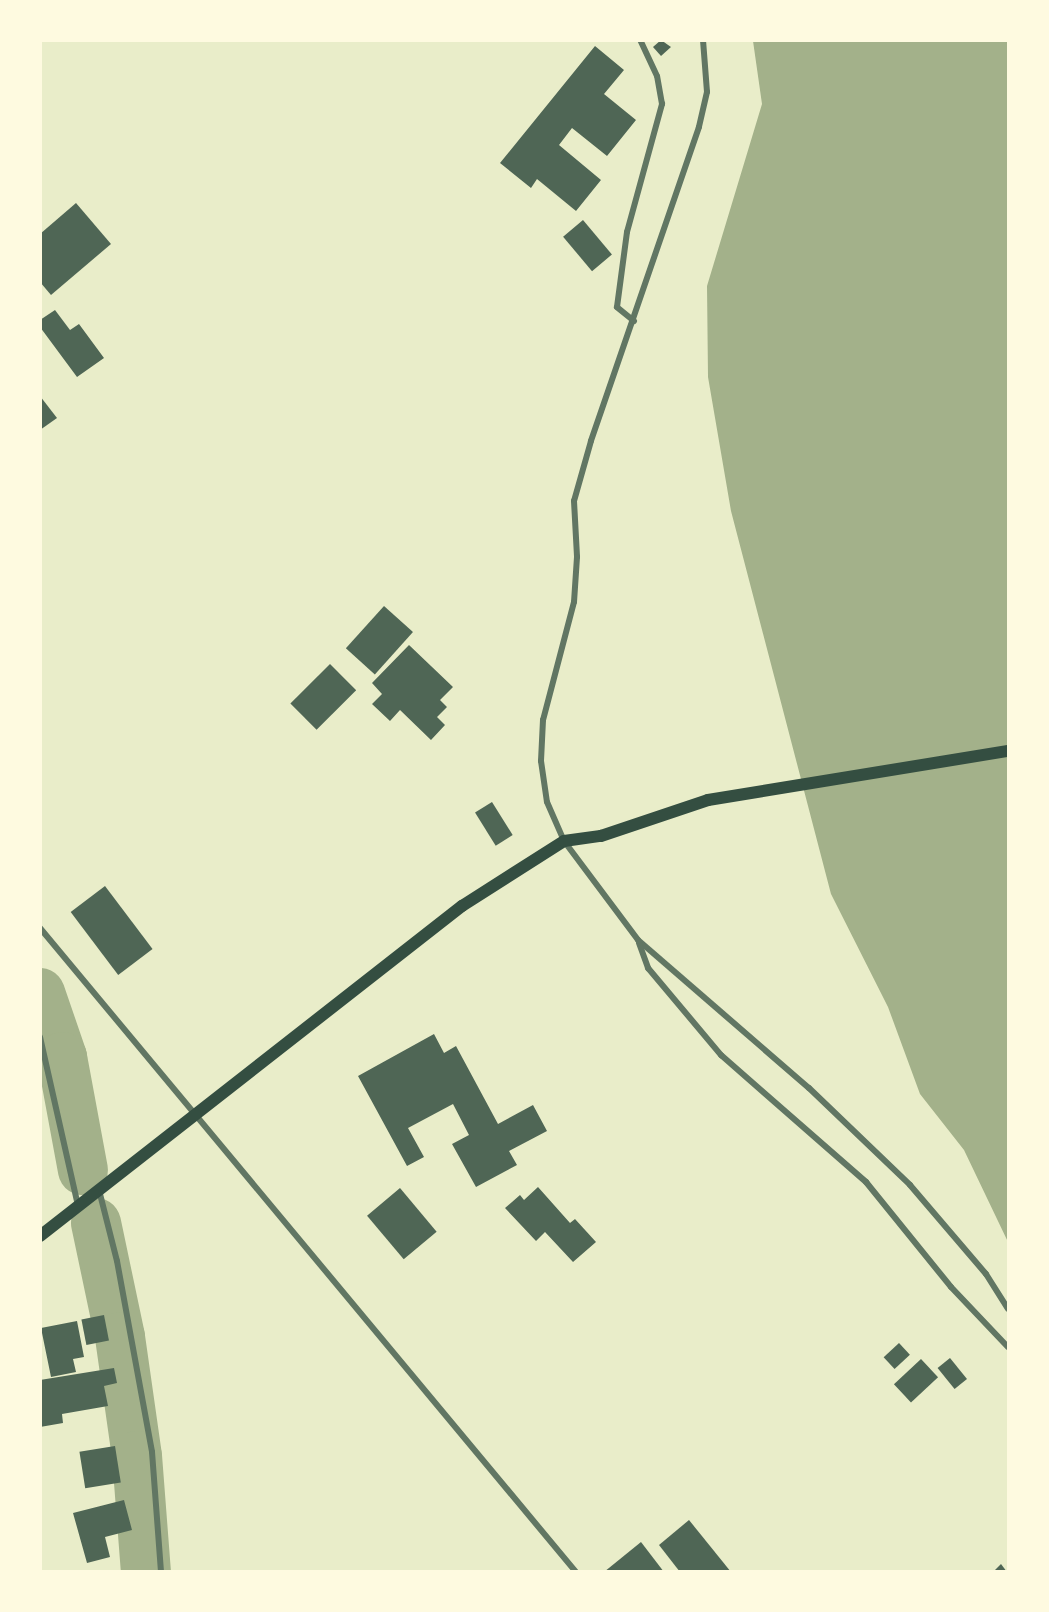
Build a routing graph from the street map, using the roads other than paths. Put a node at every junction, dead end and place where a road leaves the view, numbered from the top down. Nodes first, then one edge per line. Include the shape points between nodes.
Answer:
1 (640, 40) edge
2 (703, 40) edge
3 (634, 321) junction
4 (1008, 751) edge
5 (564, 841) junction
6 (40, 928) edge
7 (638, 940) junction
8 (40, 1038) edge
9 (195, 1114) junction
10 (99, 1190) junction
11 (78, 1206) junction
12 (40, 1236) edge
13 (1008, 1309) edge
14 (1008, 1347) edge
15 (161, 1572) edge
16 (576, 1572) edge

1 - 3 street via 657,76 662,104 627,232 617,307
2 - 3 street via 707,92 699,127
3 - 5 street via 574,501 574,602 543,720 541,761 547,802
4 - 5 main road via 708,800 601,836
5 - 7 street
5 - 9 main road via 462,906
6 - 9 street
7 - 13 street via 809,1088 910,1185 986,1274
7 - 14 street via 648,968 721,1055 866,1182 951,1287
8 - 11 street
9 - 10 main road
9 - 16 street
10 - 11 main road
10 - 15 street via 117,1261 152,1452
11 - 12 main road

